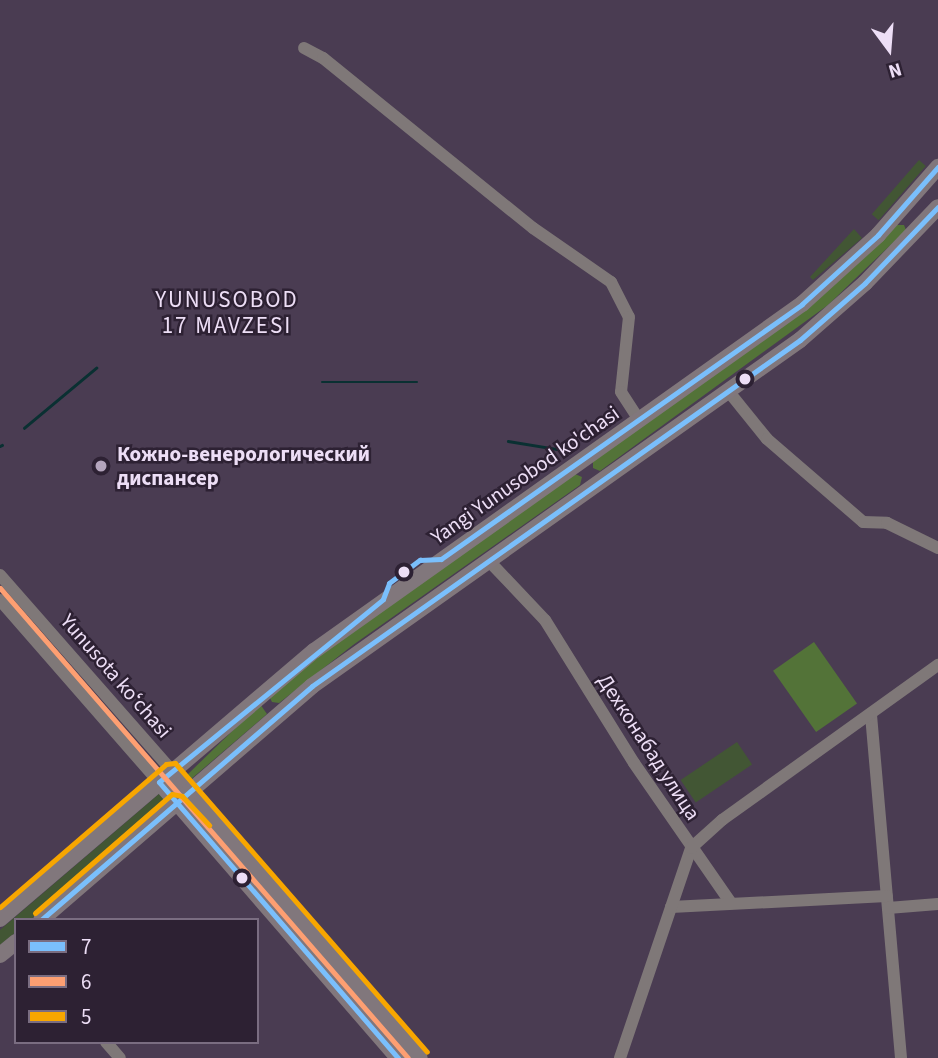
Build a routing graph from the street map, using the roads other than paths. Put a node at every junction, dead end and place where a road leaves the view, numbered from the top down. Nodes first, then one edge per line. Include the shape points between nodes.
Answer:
1 (304, 48) dead end
2 (938, 167) edge
3 (938, 207) edge
4 (899, 212) junction
5 (919, 228) junction
6 (729, 391) junction
7 (639, 420) junction
8 (579, 462) junction
9 (596, 486) junction
10 (938, 548) edge
11 (489, 561) junction
12 (0, 575) edge
13 (0, 600) edge
14 (938, 665) edge
15 (265, 691) junction
16 (281, 711) junction
17 (871, 715) junction
18 (165, 776) junction
19 (183, 797) junction
20 (713, 831) junction
21 (691, 848) junction
22 (700, 860) junction
23 (888, 902) junction
24 (731, 903) junction
25 (938, 904) edge
26 (671, 907) junction
27 (43, 918) edge
28 (0, 919) edge
29 (14, 945) edge
30 (0, 956) edge
31 (108, 1044) edge
32 (120, 1058) edge
33 (398, 1058) edge
34 (420, 1058) edge
35 (620, 1058) edge
36 (901, 1058) edge

1 - 7 street via 323,58 533,228 611,282 629,317 621,391
2 - 4 main road, Yangi Yunusobod ko'chasi
3 - 5 main road
4 - 5 main road
4 - 7 main road, Yangi Yunusobod ko'chasi via 802,304
5 - 6 main road via 819,324
6 - 9 main road
6 - 10 street via 767,439 863,522 887,523
7 - 8 main road, Yangi Yunusobod ko'chasi
8 - 9 main road
8 - 15 main road, Yangi Yunusobod ko'chasi via 361,615
9 - 11 main road
11 - 16 main road
11 - 21 street, Дехконабад улица via 545,620
12 - 18 street, Yunusota koʻchasi
13 - 18 street, Yunusota koʻchasi
14 - 17 street
15 - 16 main road via 268,709
15 - 18 main road, Yangi Yunusobod ko'chasi
16 - 19 main road
17 - 20 street via 722,820
17 - 23 street
18 - 19 main road, Yunusota koʻchasi
18 - 28 main road, Yangi Yunusobod ko'chasi
19 - 27 main road
19 - 33 main road, Yunusota koʻchasi
19 - 34 main road, Yunusota koʻchasi
20 - 21 street
20 - 22 street
21 - 22 street
21 - 26 street, Дехконабад улица
22 - 24 street
23 - 24 street
23 - 25 street
23 - 36 street
24 - 26 street
26 - 35 street, Дехконабад улица
29 - 30 main road
31 - 32 street

